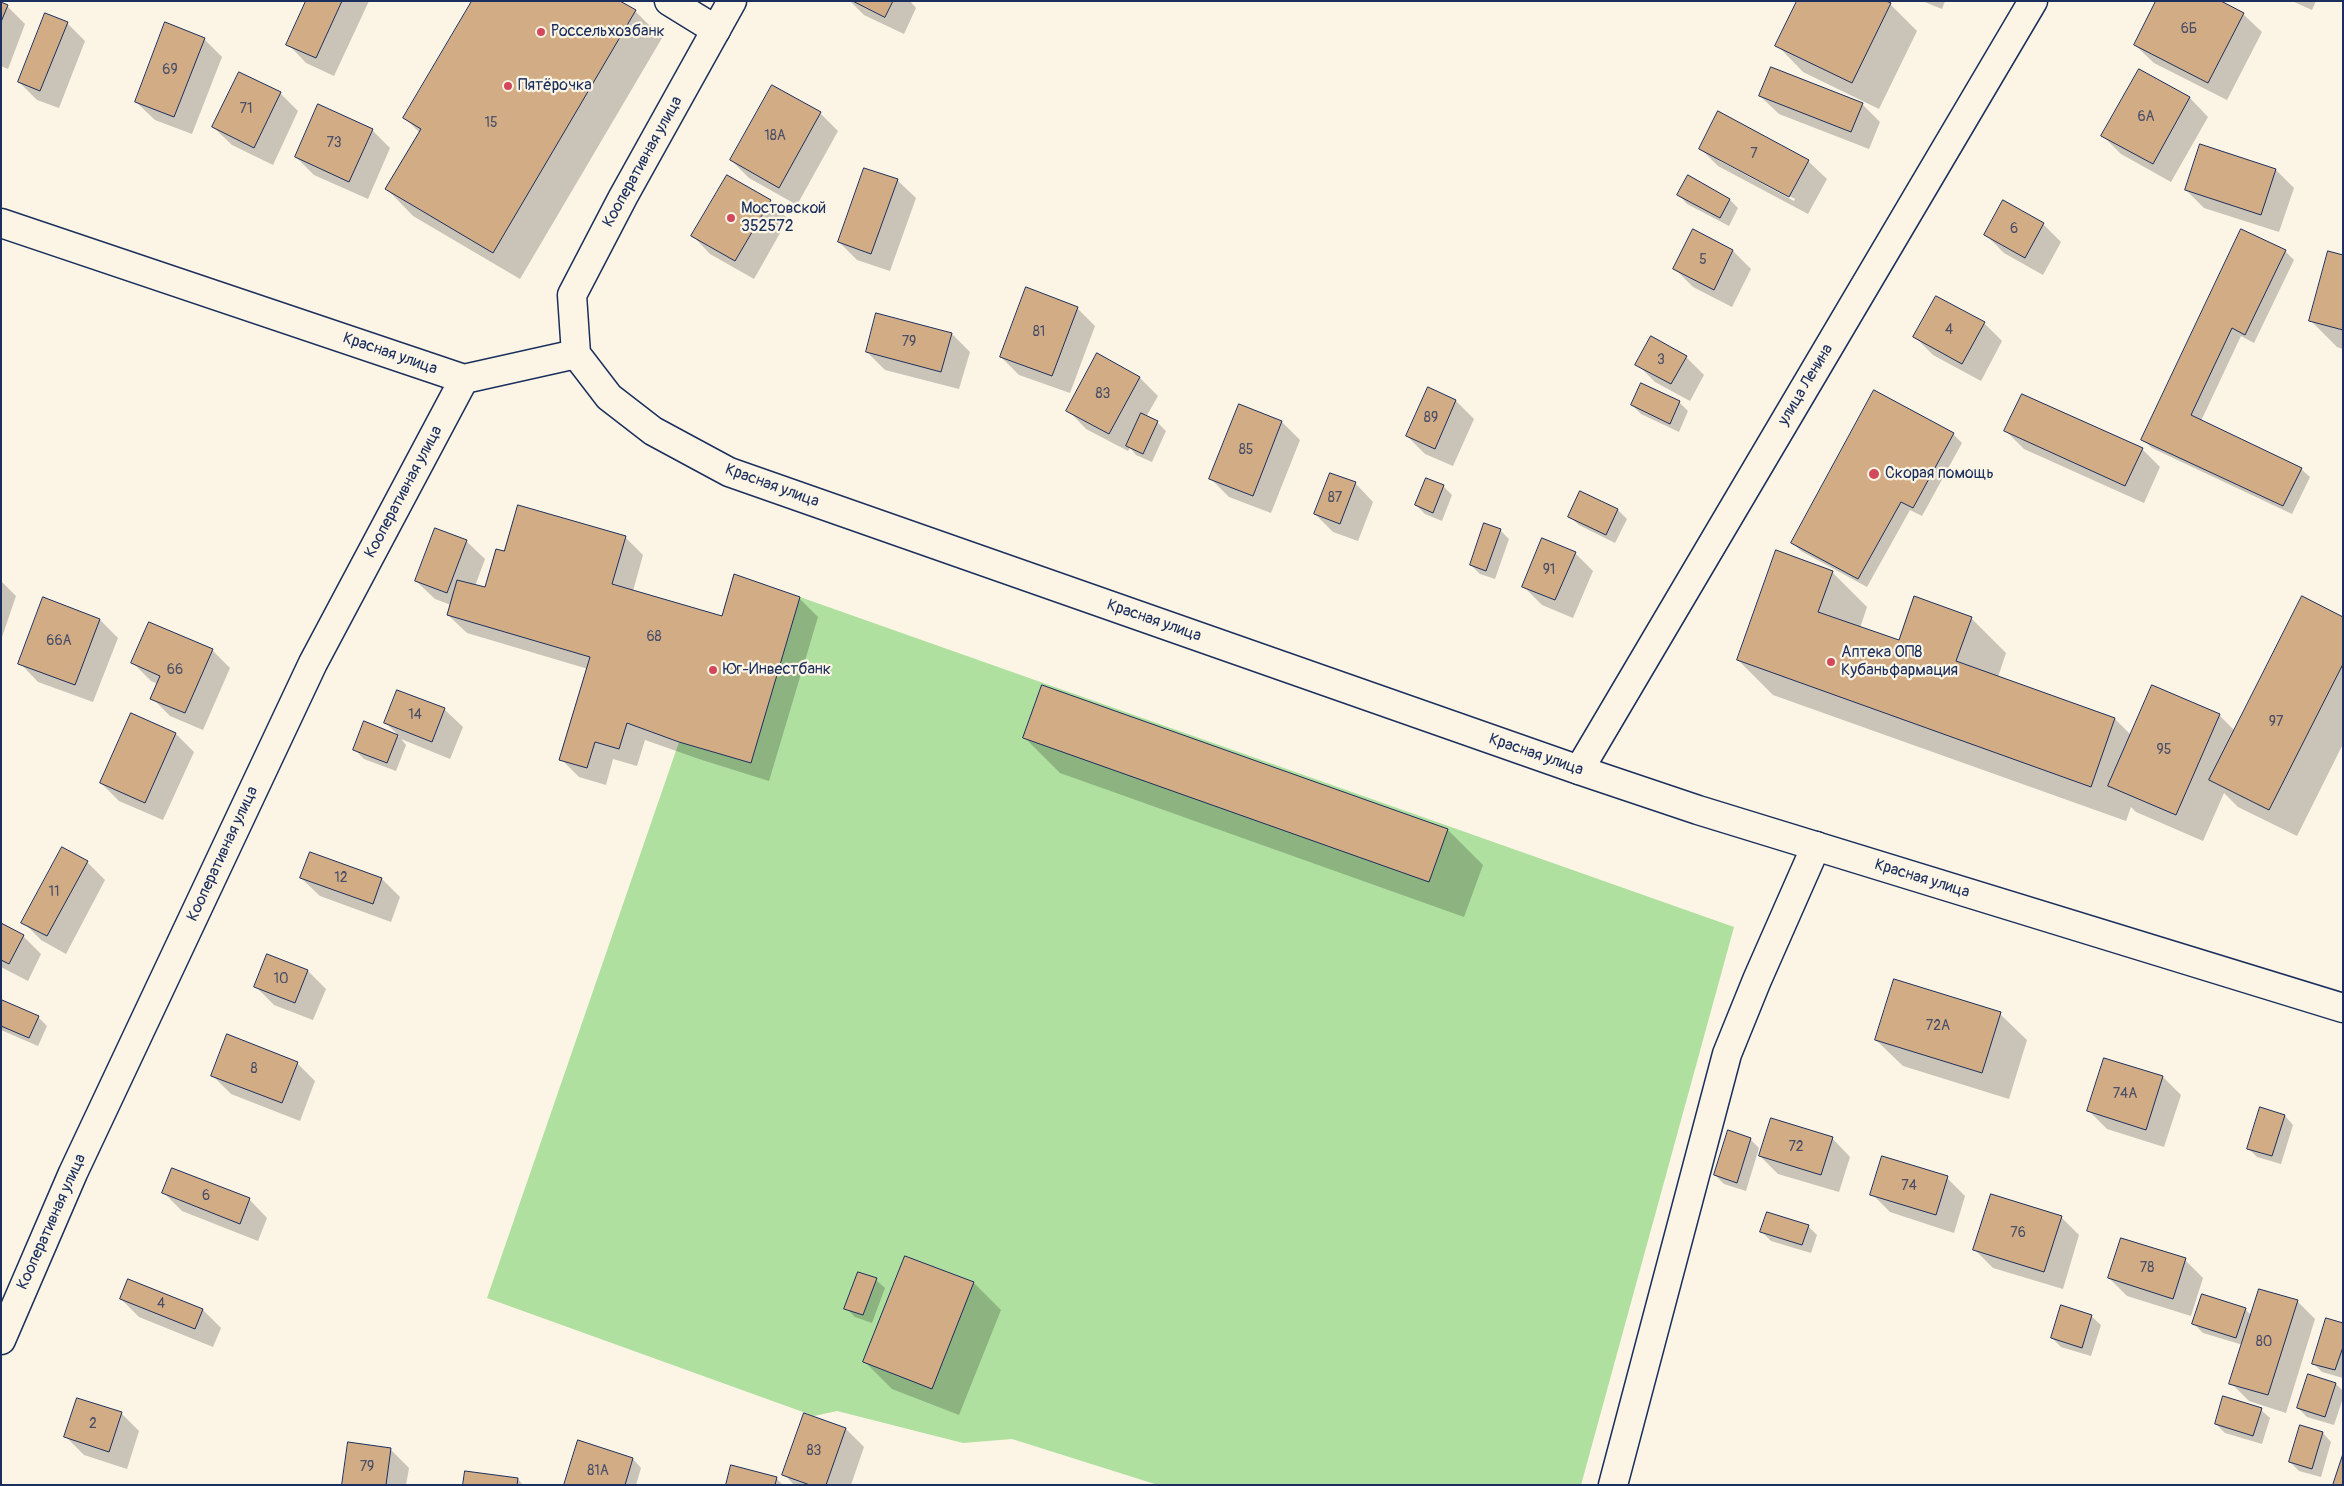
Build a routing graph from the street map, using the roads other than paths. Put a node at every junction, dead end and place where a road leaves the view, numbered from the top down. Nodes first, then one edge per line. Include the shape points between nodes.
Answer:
1 (669, 1) edge
2 (732, 1) edge
3 (2033, 1) edge
4 (716, 30) junction
5 (1, 224) edge
6 (576, 354) junction
7 (464, 379) junction
8 (1579, 770) junction
9 (1816, 846) junction
10 (2343, 1008) edge
11 (1, 1340) edge
12 (1613, 1485) edge

1 - 4 street
2 - 4 street, Кооперативная улица
3 - 8 street, улица Ленина
4 - 6 street, Кооперативная улица via 572,294
5 - 7 street, Красная улица
6 - 7 street
6 - 8 street, Красная улица via 609,397 654,431 728,472
7 - 11 street, Кооперативная улица via 313,662 77,1164
8 - 9 street, Красная улица
9 - 10 street, Красная улица
9 - 12 street via 1727,1054

